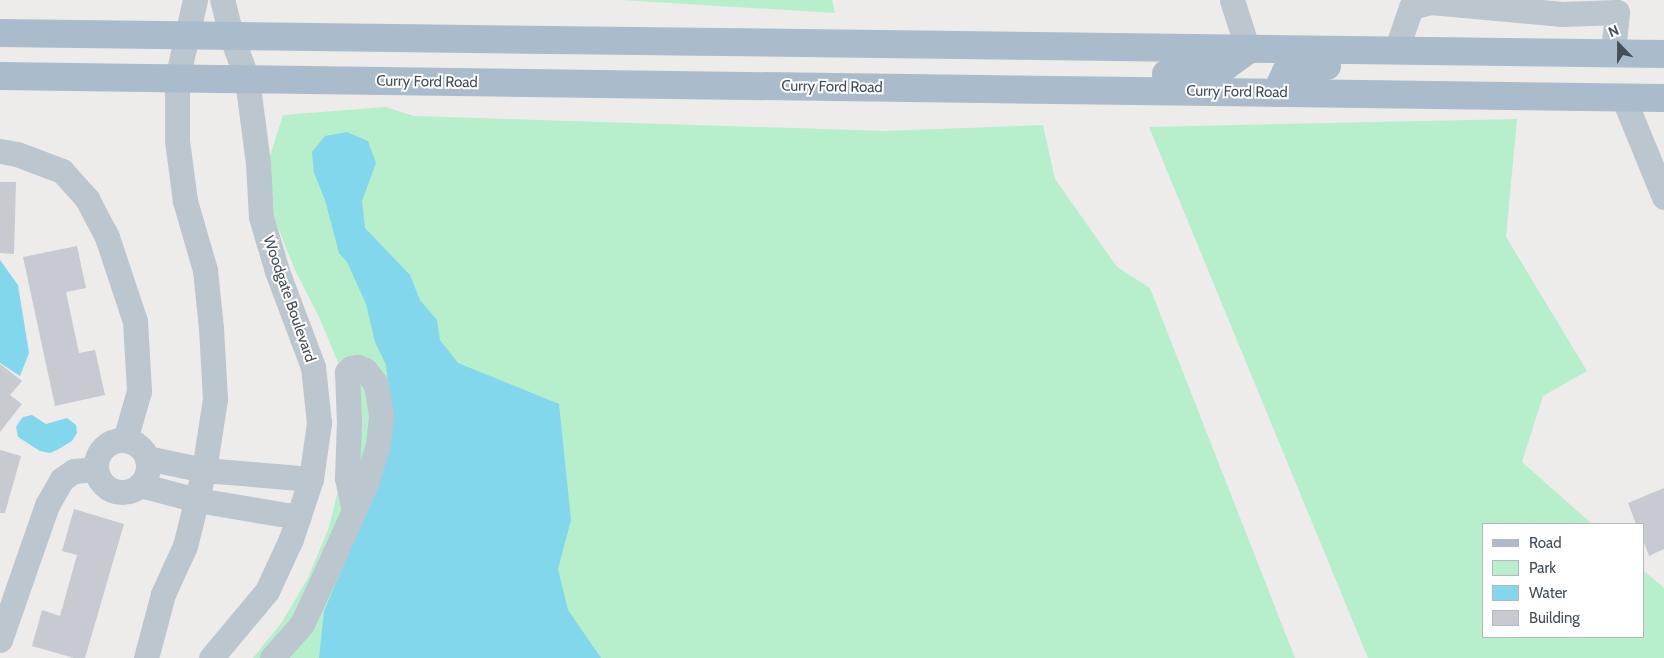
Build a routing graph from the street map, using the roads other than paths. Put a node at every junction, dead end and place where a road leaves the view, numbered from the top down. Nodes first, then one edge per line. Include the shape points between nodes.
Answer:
1 (195, 0) edge
2 (222, 0) edge
3 (1232, 0) edge
4 (0, 33) edge
5 (186, 35) junction
6 (230, 35) junction
7 (1248, 50) junction
8 (1396, 51) junction
9 (1613, 53) junction
10 (1664, 54) edge
11 (1664, 66) edge
12 (0, 76) edge
13 (178, 79) junction
14 (247, 79) junction
15 (749, 86) junction
16 (1276, 93) junction
17 (1622, 97) junction
18 (1664, 98) edge
19 (0, 152) edge
20 (1664, 197) edge
21 (125, 440) junction
22 (147, 458) junction
23 (95, 469) junction
24 (204, 470) junction
25 (311, 479) junction
26 (140, 485) junction
27 (197, 500) junction
28 (354, 510) dead end
29 (299, 517) junction
30 (0, 640) edge
31 (146, 658) edge
32 (211, 658) edge
33 (272, 658) edge

1 - 5 street
2 - 6 street, Woodgate Boulevard
3 - 7 street
4 - 5 main road
5 - 6 main road
5 - 13 street
6 - 7 main road
6 - 14 street, Woodgate Boulevard
7 - 8 main road
7 - 15 main road via 1226,66 1197,74 797,71
8 - 9 main road
8 - 9 street via 1411,7 1431,2 1562,14 1617,12
9 - 10 main road
11 - 16 main road via 1298,66 1286,72
12 - 13 main road, Curry Ford Road
13 - 14 main road, Curry Ford Road
13 - 24 street via 177,140 185,201 205,270 211,328 215,399
14 - 15 main road, Curry Ford Road
14 - 25 street, Woodgate Boulevard via 261,217 277,271 313,367 319,423
15 - 16 main road, Curry Ford Road
16 - 17 main road, Curry Ford Road
17 - 18 main road, Curry Ford Road
17 - 20 street
19 - 21 street via 17,154 62,171 87,199 107,237 134,321 139,391
21 - 22 street via 139,446
21 - 23 street via 103,447 95,461
22 - 24 street
22 - 26 street via 147,473
23 - 26 street via 97,477 109,490 125,492
23 - 30 street via 74,471 62,479 46,505
24 - 25 street
24 - 27 street
25 - 29 street, Woodgate Boulevard
26 - 27 street
27 - 29 street
27 - 31 street via 185,546 163,594
28 - 33 street via 302,624
29 - 32 street, Woodgate Boulevard via 267,590

